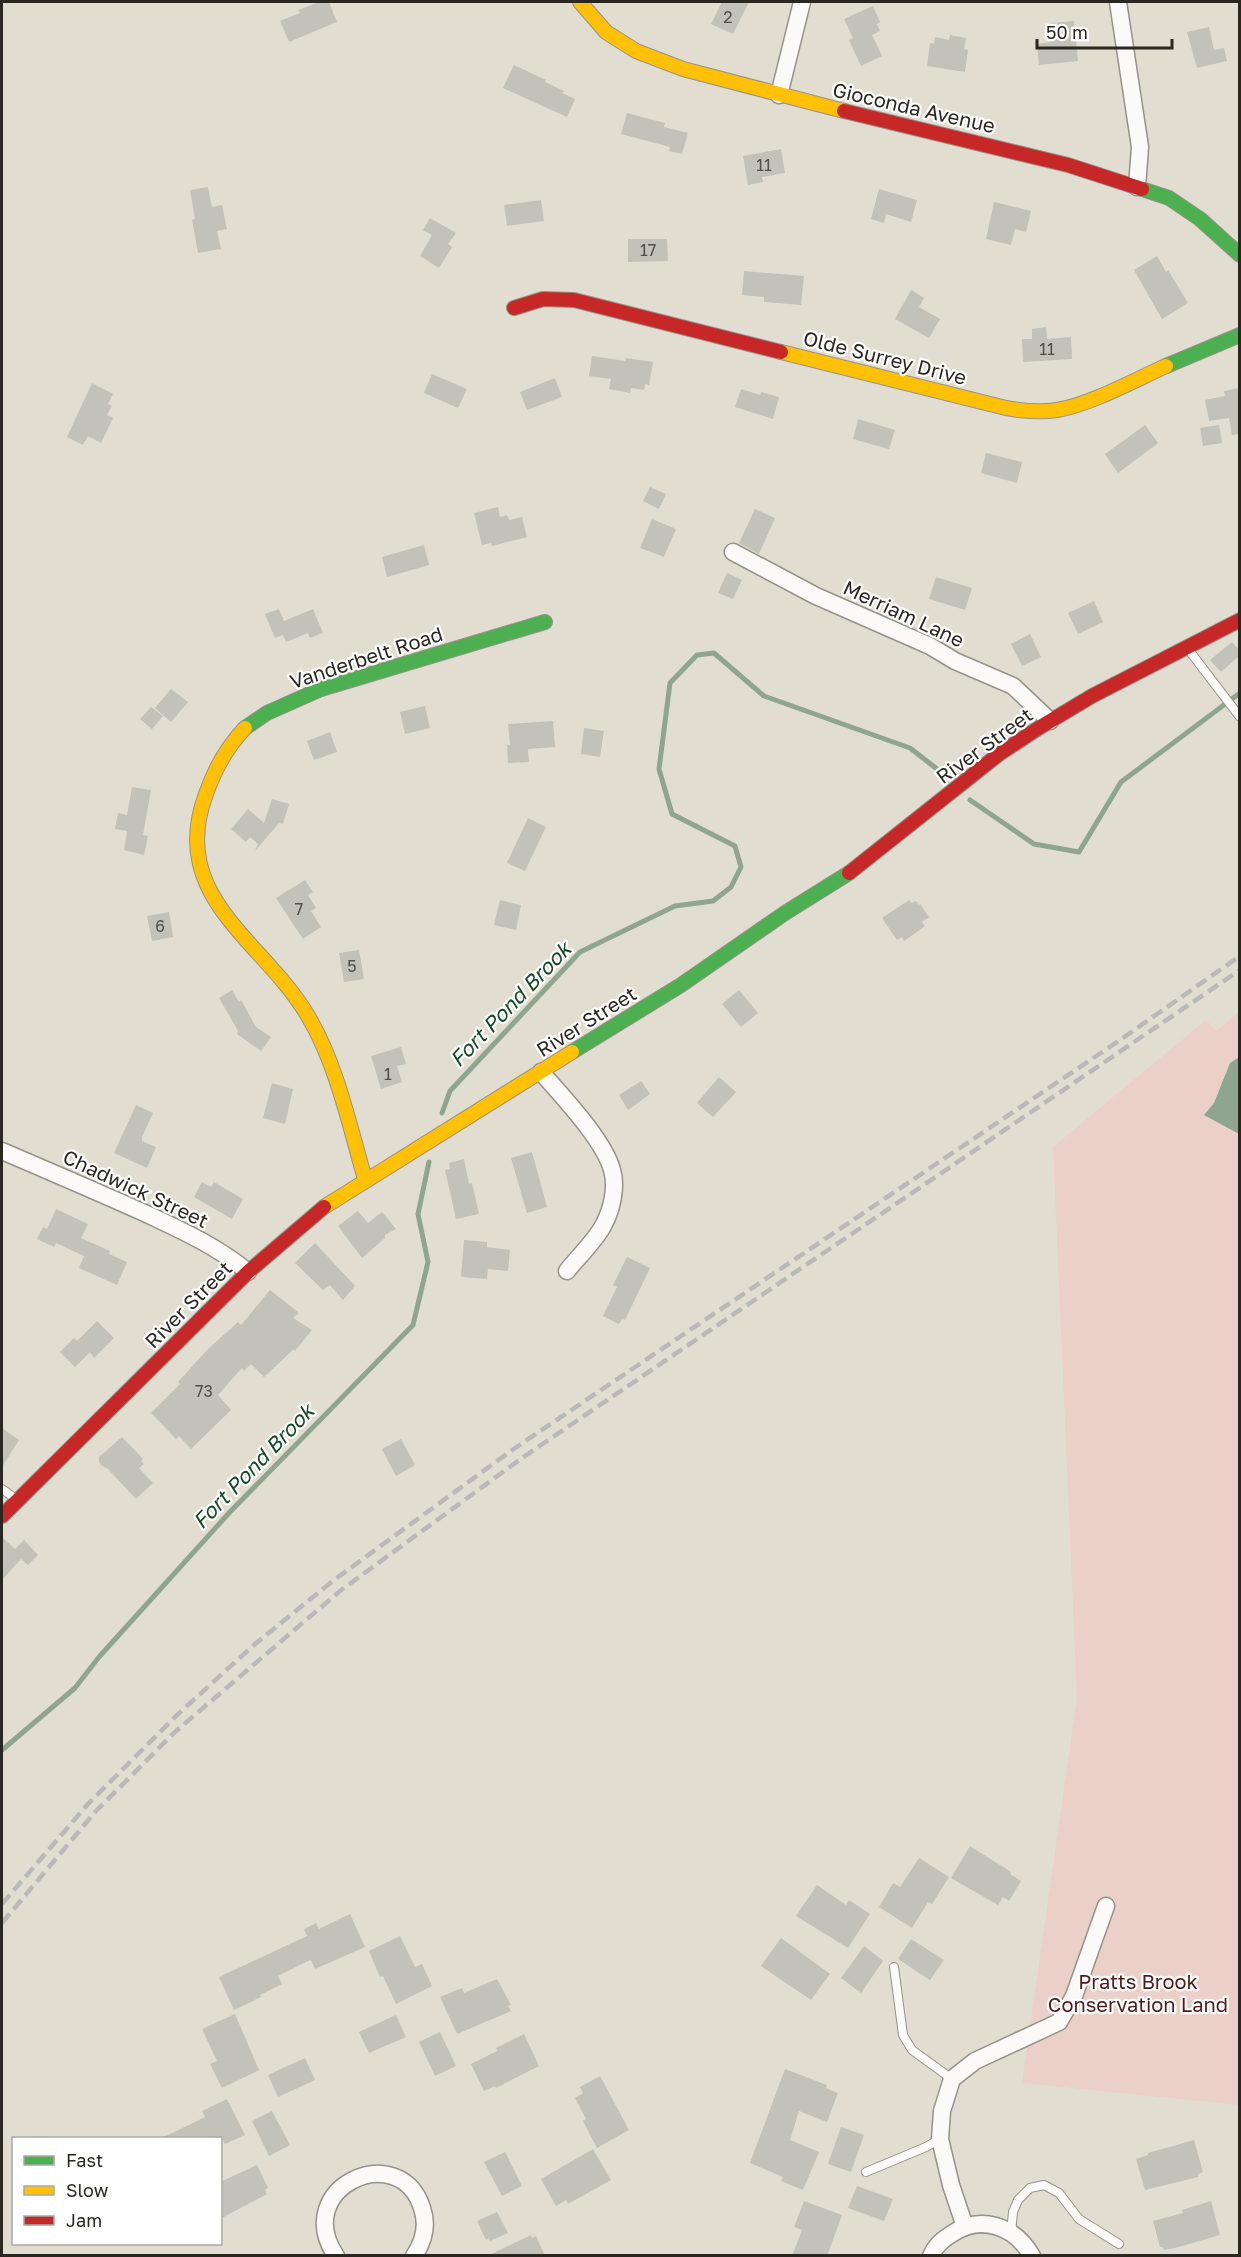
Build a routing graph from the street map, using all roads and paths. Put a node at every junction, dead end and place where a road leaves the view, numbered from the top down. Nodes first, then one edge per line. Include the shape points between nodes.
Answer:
1 (580, 2) edge
2 (802, 2) edge
3 (1118, 2) edge
4 (779, 95) junction
5 (1137, 187) junction
6 (1239, 255) edge
7 (514, 308) dead end
8 (1239, 335) edge
9 (733, 552) dead end
10 (1239, 620) edge
11 (545, 622) dead end
12 (1185, 647) junction
13 (1239, 717) edge
14 (1050, 721) junction
15 (541, 1072) junction
16 (2, 1151) edge
17 (365, 1179) junction
18 (567, 1271) dead end
19 (248, 1272) junction
20 (2, 1489) edge
21 (17, 1500) junction
22 (2, 1516) edge
23 (1106, 1906) dead end
24 (894, 1967) dead end
25 (952, 2079) junction
26 (940, 2139) junction
27 (866, 2172) dead end
28 (965, 2227) junction
29 (1011, 2233) junction
30 (1119, 2244) dead end
31 (336, 2256) edge
32 (414, 2256) edge
33 (931, 2256) edge
34 (1032, 2256) edge

1 - 4 street, Gioconda Avenue via 606,32 636,51 683,69
2 - 4 street
3 - 5 street via 1140,147
4 - 5 street, Gioconda Avenue via 1061,163
5 - 6 street, Gioconda Avenue via 1170,198
7 - 8 street, Olde Surrey Drive via 552,297 574,300 1006,408 1042,412 1076,405
9 - 14 street, Merriam Lane via 816,596 1013,686
10 - 12 street, River Street
11 - 17 street, Vanderbelt Road via 367,674 283,704 231,741 199,810 198,851 203,878 214,901 297,998 313,1024
12 - 13 lane
12 - 14 street, River Street
14 - 15 street, River Street via 999,754 854,870
15 - 17 street, River Street
15 - 18 street via 577,1114 606,1155 613,1172 613,1199 604,1225
16 - 19 street, Chadwick Street via 189,1234
17 - 19 street, River Street via 314,1214
19 - 21 street, River Street
20 - 21 lane
21 - 22 street, River Street
23 - 25 street via 1074,1995 1059,2022 975,2061
24 - 25 lane via 903,2035 912,2050
25 - 26 street via 942,2110
26 - 27 lane
26 - 28 street
28 - 29 street via 990,2223
28 - 33 street via 943,2240
29 - 30 lane via 1018,2200 1030,2188 1044,2185 1059,2193 1079,2219
29 - 34 street
31 - 32 street via 325,2228 332,2198 355,2178 375,2174 403,2182 422,2205 425,2227

